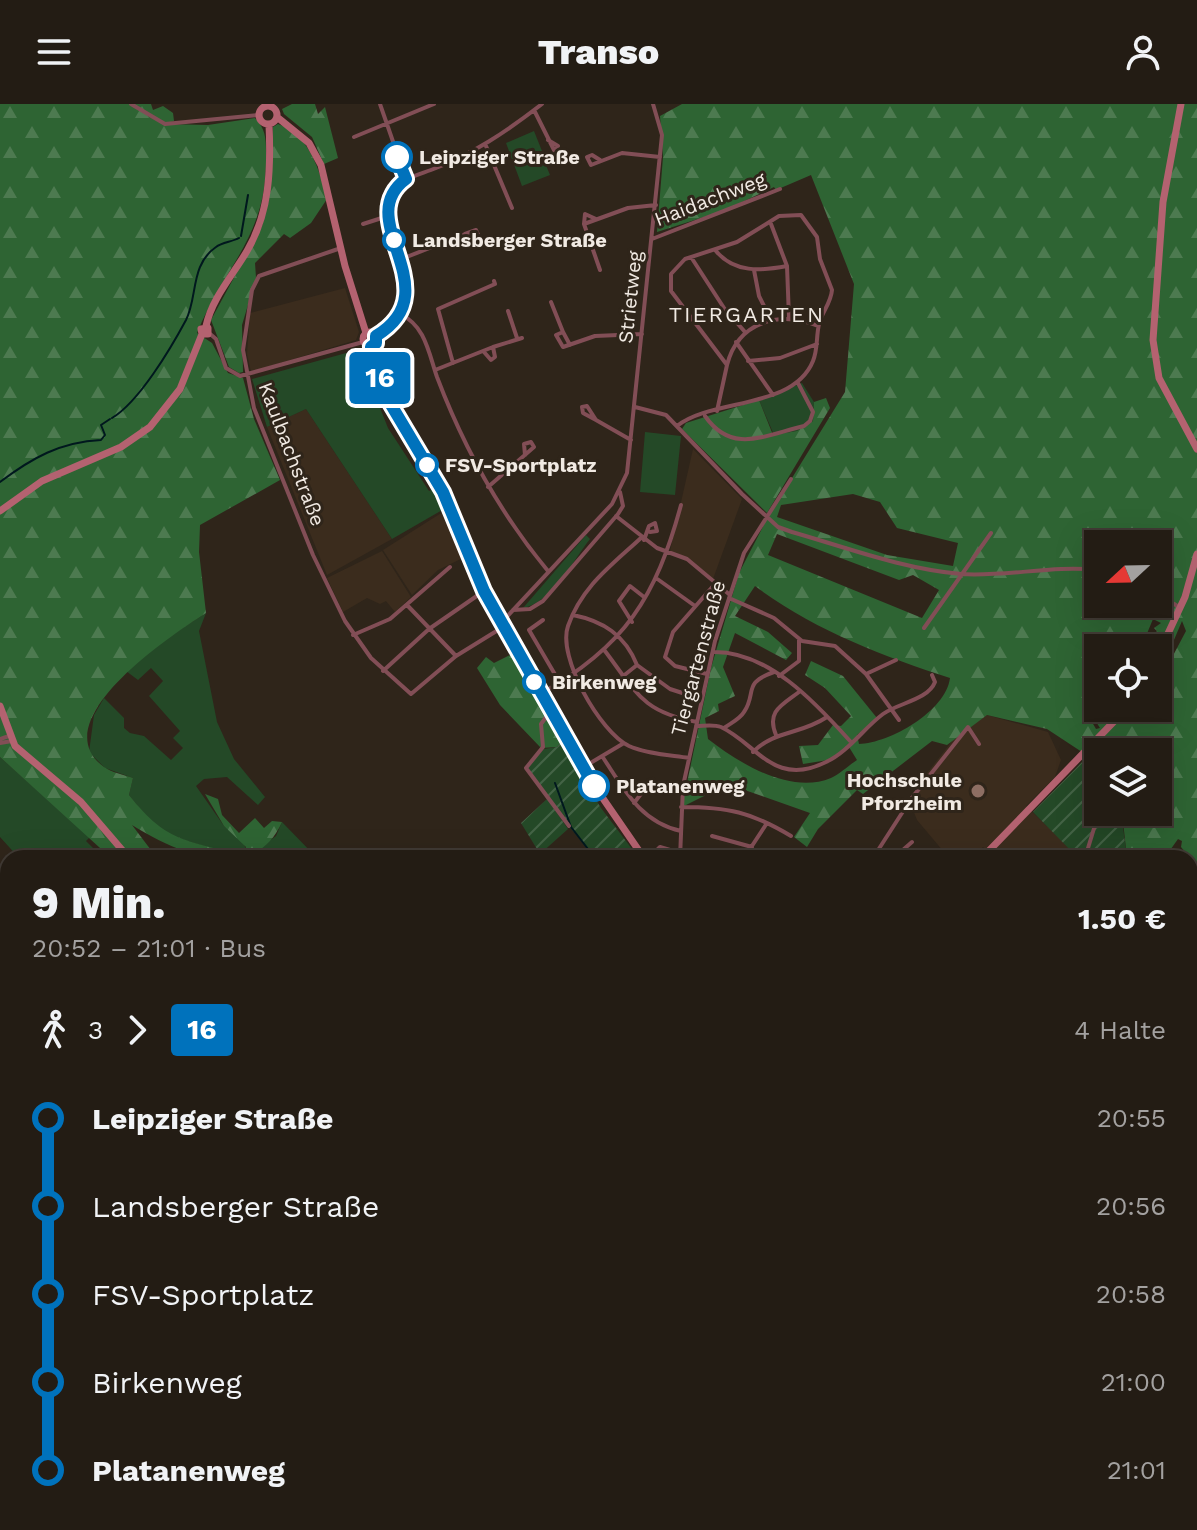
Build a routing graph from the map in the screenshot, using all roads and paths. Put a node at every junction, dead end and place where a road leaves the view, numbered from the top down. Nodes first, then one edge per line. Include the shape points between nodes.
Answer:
1 (131, 104) edge
2 (380, 104) edge
3 (434, 104) edge
4 (542, 104) edge
5 (653, 104) edge
6 (1181, 104) edge
7 (266, 105) edge
8 (534, 110) junction
9 (259, 115) junction
10 (277, 117) junction
11 (269, 124) junction
12 (386, 124) junction
13 (354, 137) dead end
14 (548, 140) dead end
15 (486, 146) junction
16 (660, 157) junction
17 (600, 160) dead end
18 (406, 179) junction
19 (780, 189) dead end
20 (656, 205) junction
21 (512, 208) dead end
22 (388, 216) junction
23 (770, 223) junction
24 (363, 224) dead end
25 (465, 234) dead end
26 (652, 239) junction
27 (341, 248) junction
28 (715, 250) junction
29 (691, 257) junction
30 (399, 260) junction
31 (787, 266) junction
32 (600, 270) dead end
33 (754, 270) junction
34 (494, 281) dead end
35 (551, 302) dead end
36 (508, 311) dead end
37 (401, 315) junction
38 (789, 318) junction
39 (771, 320) junction
40 (818, 326) junction
41 (206, 331) junction
42 (563, 332) junction
43 (745, 332) junction
44 (366, 333) junction
45 (642, 334) junction
46 (376, 336) junction
47 (363, 342) junction
48 (736, 342) junction
49 (817, 344) junction
50 (570, 345) junction
51 (371, 347) junction
52 (493, 347) junction
53 (484, 352) junction
54 (748, 361) junction
55 (453, 363) junction
56 (727, 365) junction
57 (435, 370) junction
58 (246, 377) junction
59 (798, 383) junction
60 (773, 395) junction
61 (635, 407) junction
62 (717, 411) junction
63 (705, 416) junction
64 (596, 420) dead end
65 (677, 426) junction
66 (631, 440) junction
67 (1197, 449) edge
68 (525, 455) dead end
69 (791, 479) dead end
70 (488, 487) junction
71 (620, 492) junction
72 (681, 505) dead end
73 (0, 511) edge
74 (616, 516) junction
75 (767, 516) junction
76 (650, 532) dead end
77 (991, 533) dead end
78 (643, 538) junction
79 (668, 552) junction
80 (1197, 554) edge
81 (450, 567) dead end
82 (1084, 570) edge
83 (548, 571) junction
84 (962, 574) junction
85 (656, 578) junction
86 (715, 584) junction
87 (484, 591) junction
88 (729, 596) junction
89 (644, 597) junction
90 (1172, 603) edge
91 (407, 605) junction
92 (695, 606) junction
93 (1180, 608) junction
94 (513, 610) junction
95 (573, 615) junction
96 (543, 620) dead end
97 (632, 622) junction
98 (502, 625) junction
99 (924, 628) dead end
100 (429, 629) junction
101 (1168, 634) edge
102 (353, 635) junction
103 (619, 637) junction
104 (798, 639) junction
105 (604, 650) junction
106 (713, 652) junction
107 (456, 656) junction
108 (896, 660) dead end
109 (637, 665) junction
110 (383, 671) junction
111 (574, 674) junction
112 (707, 674) junction
113 (777, 674) junction
114 (866, 674) junction
115 (932, 675) dead end
116 (622, 677) junction
117 (560, 683) junction
118 (799, 692) junction
119 (540, 694) junction
120 (701, 699) junction
121 (0, 706) edge
122 (891, 709) junction
123 (550, 712) junction
124 (827, 717) junction
125 (899, 720) dead end
126 (1113, 722) edge
127 (696, 724) junction
128 (724, 728) junction
129 (776, 735) junction
130 (10, 738) junction
131 (0, 741) edge
132 (851, 741) junction
133 (624, 743) junction
134 (979, 744) dead end
135 (753, 752) junction
136 (602, 756) junction
137 (689, 758) junction
138 (582, 768) junction
139 (644, 790) dead end
140 (634, 803) junction
141 (681, 807) junction
142 (767, 823) junction
143 (569, 826) dead end
144 (1095, 826) edge
145 (681, 831) junction
146 (712, 836) dead end
147 (791, 836) dead end
148 (912, 842) dead end
149 (752, 847) junction
150 (122, 850) edge
151 (641, 850) edge
152 (680, 850) edge
153 (750, 850) edge
154 (878, 850) edge
155 (905, 850) edge
156 (990, 850) edge
157 (1087, 850) edge

1 - 9 street via 165,124
2 - 12 street
3 - 12 street
4 - 8 street
5 - 16 street, Strietweg via 661,128
6 - 67 main road via 1160,225 1153,340 1159,378
7 - 9 main road
7 - 10 main road
8 - 14 street
8 - 15 street
9 - 11 main road
10 - 11 main road
10 - 27 main road via 294,127 316,153
11 - 41 main road via 269,185 262,217
12 - 13 street
12 - 18 street
15 - 18 street
15 - 21 street
16 - 17 street via 622,153
16 - 20 street, Strietweg
18 - 22 street via 394,191
19 - 26 street, Haidachweg
20 - 26 street, Strietweg
20 - 32 street via 628,208 584,224
22 - 24 street
22 - 30 street
23 - 28 street
23 - 31 street
23 - 40 street via 796,214 814,230 832,290
25 - 30 street
26 - 45 street, Strietweg
27 - 44 main road
27 - 58 street, Kaulbachstraße via 268,271 256,280 244,339
28 - 29 street
28 - 33 street via 726,261
29 - 43 street
29 - 56 street via 671,274 671,291
30 - 37 street via 407,290
31 - 33 street
31 - 38 street
33 - 39 street
34 - 55 street via 438,309
35 - 42 street
36 - 52 street via 520,338
37 - 46 street
37 - 57 street via 418,326
38 - 39 street
38 - 40 street
39 - 43 street
40 - 49 street
41 - 58 street via 216,339 226,368
41 - 73 main road via 180,389 150,427 121,447 42,481
42 - 50 street
42 - 50 street via 556,336 559,345
43 - 48 street
44 - 46 main road
44 - 47 main road
45 - 50 street via 595,336
45 - 61 street, Strietweg
46 - 51 main road
47 - 51 main road
47 - 58 street
48 - 54 street
48 - 56 street
49 - 54 street via 780,358
49 - 59 street via 810,368
51 - 87 main road via 387,398 443,492
52 - 53 street
52 - 53 street via 494,359
53 - 55 street
54 - 60 street
55 - 57 street
56 - 62 street
57 - 70 street via 450,413
58 - 102 street, Kaulbachstraße via 313,555
59 - 60 street
59 - 63 street via 813,412 804,426 735,440 722,435
60 - 62 street
61 - 65 street via 659,411
61 - 66 street, Strietweg
62 - 63 street
63 - 65 street
64 - 66 street
65 - 75 street
66 - 71 street, Strietweg
68 - 70 street
69 - 75 street, Tiergartenstraße
70 - 83 street
71 - 74 street, Strietweg via 623,506
71 - 83 street
72 - 79 street
74 - 78 street
74 - 94 street via 543,601
75 - 84 street via 778,527 895,563
75 - 88 street, Tiergartenstraße via 744,553
76 - 78 street
77 - 84 street
78 - 79 street
78 - 95 street via 593,582
79 - 85 street
79 - 86 street via 687,559
80 - 93 main road
81 - 91 street
82 - 84 street
83 - 94 street
84 - 99 street
85 - 89 street
85 - 92 street
86 - 88 street
86 - 92 street
87 - 98 main road
87 - 100 street
88 - 104 street via 774,618
88 - 106 street, Tiergartenstraße
89 - 97 street
89 - 97 street via 630,586 619,601
90 - 93 street
91 - 100 street
91 - 102 street via 384,623
92 - 112 street via 669,639 665,659
93 - 101 main road
94 - 98 street
95 - 103 street via 602,623
95 - 111 street via 565,645
96 - 117 street via 529,630
97 - 103 street
98 - 107 street
98 - 119 main road
100 - 107 street
100 - 110 street
102 - 110 street, Kaulbachstraße
103 - 105 street
103 - 109 street
104 - 113 street via 799,661
104 - 114 street via 835,646
105 - 111 street
105 - 116 street
106 - 112 street, Tiergartenstraße
106 - 113 street via 745,655
107 - 110 street, Kaulbachstraße via 415,694
108 - 114 street
109 - 116 street
109 - 120 street via 670,689
111 - 117 street
111 - 133 street
112 - 120 street, Tiergartenstraße
113 - 118 street
113 - 128 street via 755,683 744,713
114 - 122 street
115 - 122 street via 931,690
116 - 127 street via 653,709
117 - 119 street
118 - 124 street
118 - 129 street via 773,712
119 - 123 main road
120 - 127 street, Tiergartenstraße
121 - 130 main road
122 - 125 street
122 - 132 street
123 - 138 main road
123 - 143 street via 541,724 543,747 526,768
124 - 129 street via 798,733
124 - 132 street
126 - 156 main road
127 - 128 street
127 - 137 street, Tiergartenstraße
128 - 135 street
129 - 135 street
130 - 131 street
130 - 150 main road via 81,802
132 - 135 street via 827,762 792,769
133 - 136 street
133 - 137 street
134 - 154 street via 968,727
136 - 138 street
136 - 140 street
137 - 141 street, Tiergartenstraße
138 - 151 main road
139 - 140 street
140 - 145 street via 653,822
141 - 142 street via 733,809
141 - 145 street, Tiergartenstraße
142 - 147 street
142 - 149 street
144 - 157 street
145 - 152 street, Tiergartenstraße
146 - 149 street
148 - 155 street
149 - 153 street

